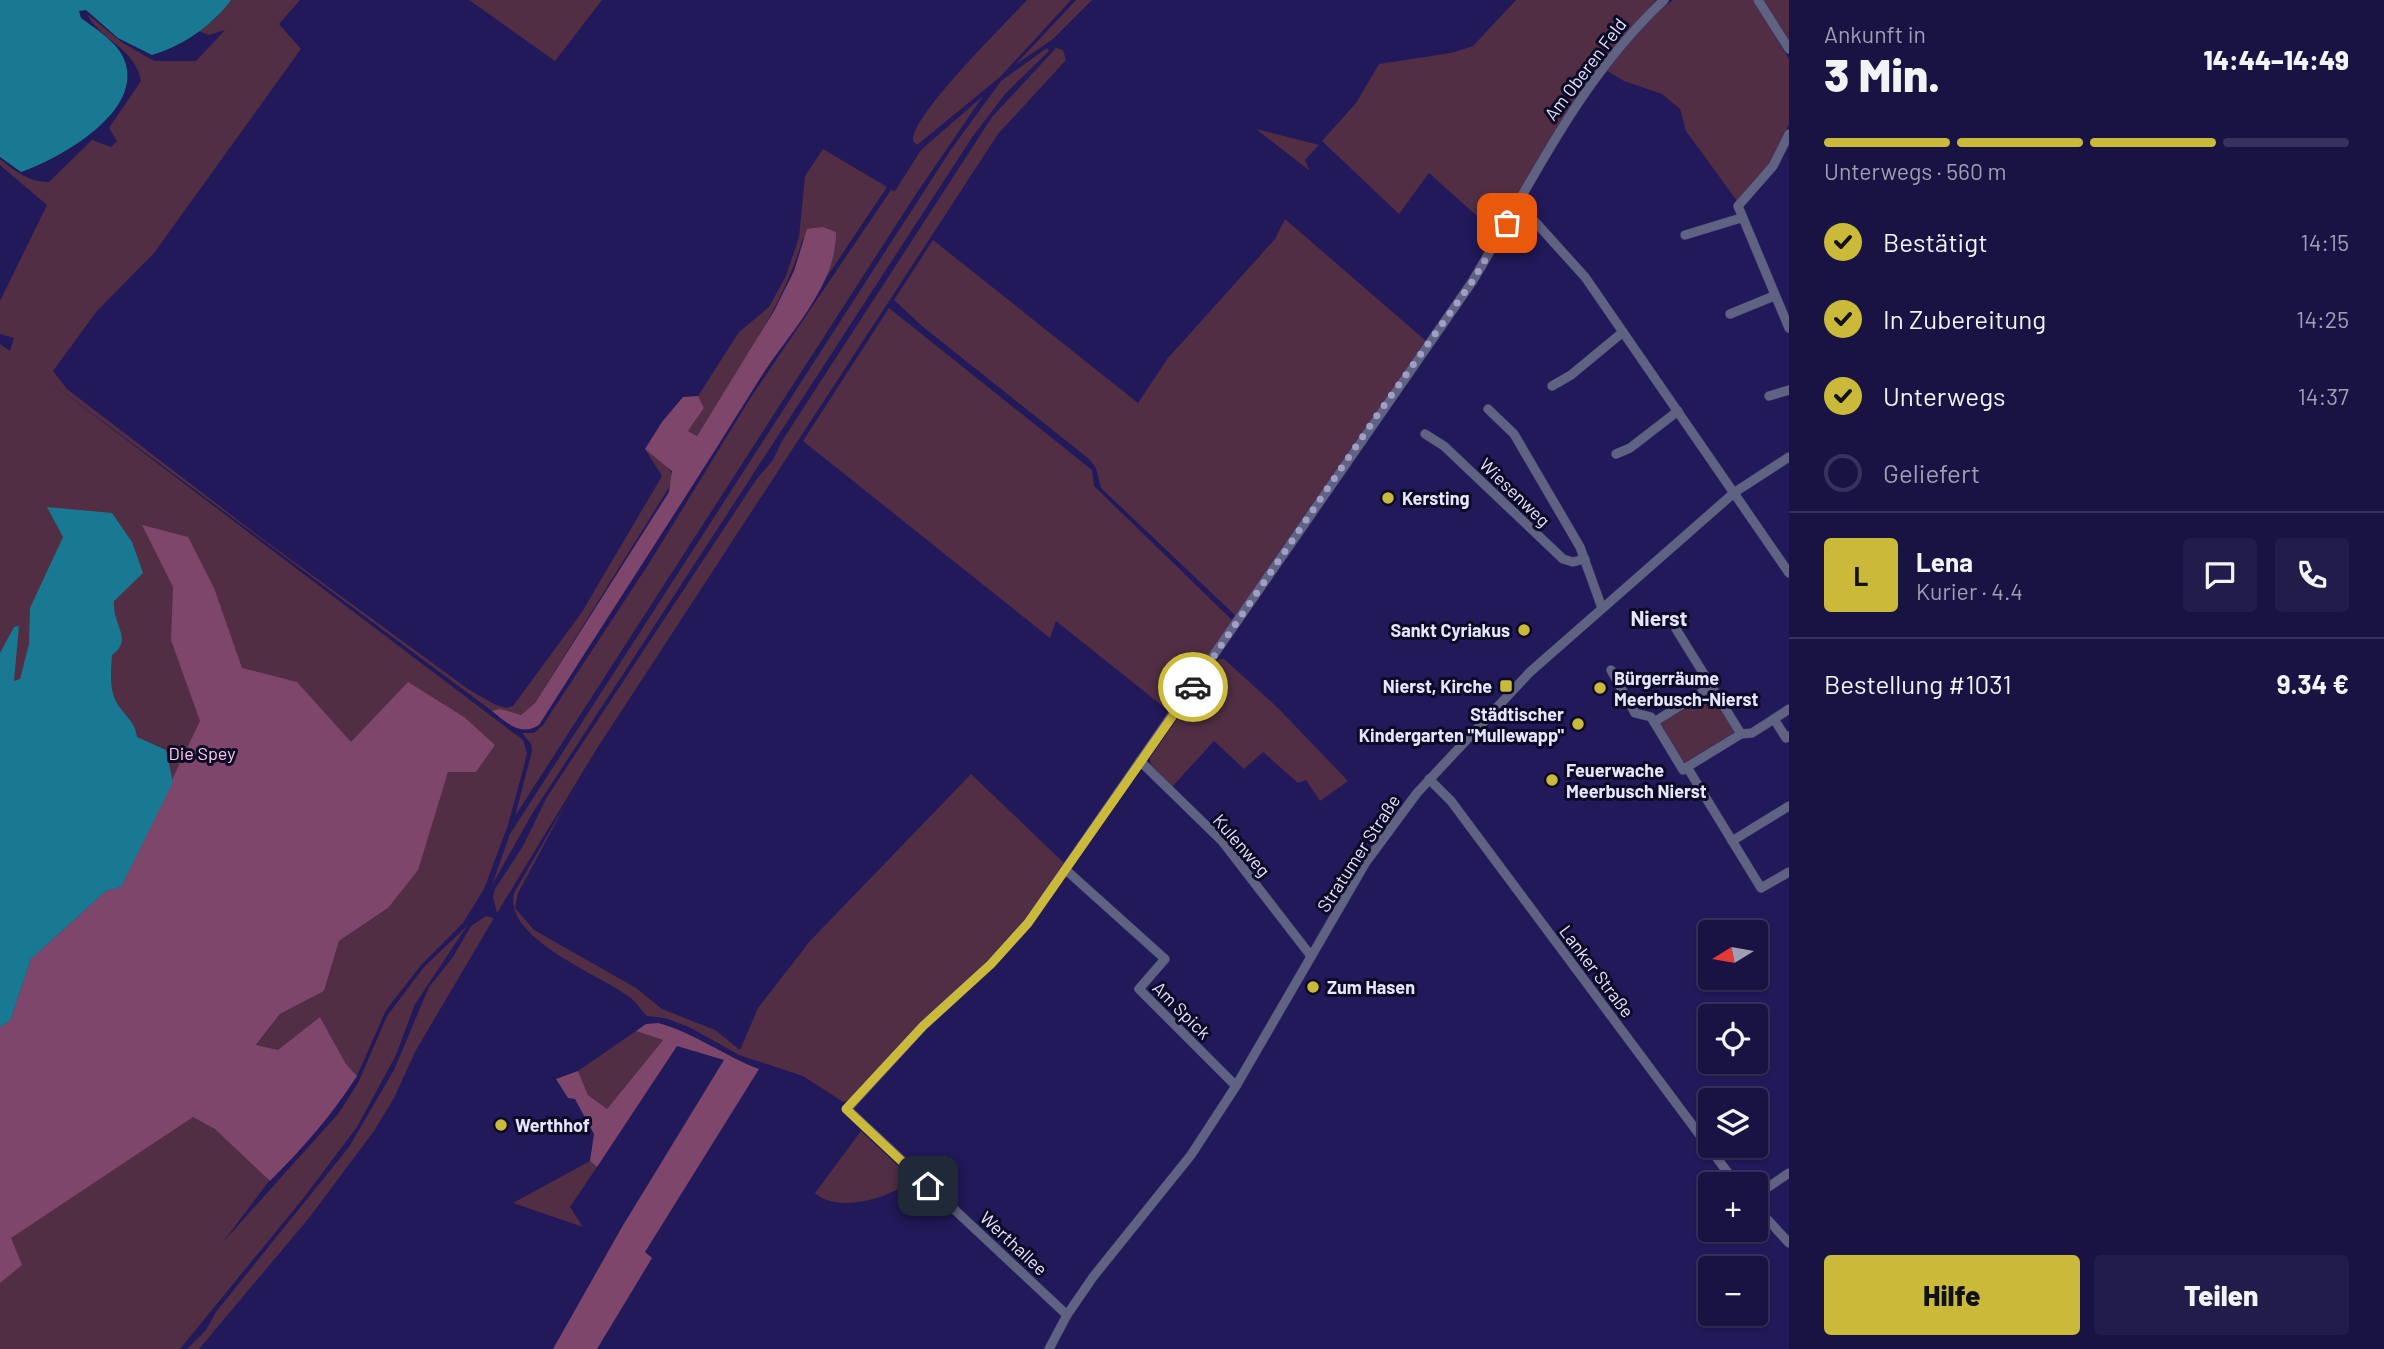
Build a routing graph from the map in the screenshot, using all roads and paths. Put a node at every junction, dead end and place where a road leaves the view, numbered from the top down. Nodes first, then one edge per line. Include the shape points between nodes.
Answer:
1 (1664, 0) edge
2 (1758, 0) edge
3 (1789, 49) edge
4 (1789, 134) edge
5 (1519, 204) junction
6 (1741, 218) junction
7 (1685, 236) dead end
8 (1774, 296) junction
9 (1730, 314) dead end
10 (1789, 328) edge
11 (1623, 332) junction
12 (1552, 386) dead end
13 (1789, 390) edge
14 (1769, 396) dead end
15 (1488, 409) dead end
16 (1678, 411) junction
17 (1425, 434) dead end
18 (1616, 454) dead end
19 (1789, 457) edge
20 (1735, 492) junction
21 (1586, 559) junction
22 (1789, 573) edge
23 (1602, 608) junction
24 (1676, 629) dead end
25 (1611, 670) dead end
26 (1712, 686) junction
27 (1789, 709) edge
28 (1774, 719) junction
29 (1654, 722) junction
30 (1741, 734) junction
31 (1789, 736) edge
32 (1140, 761) junction
33 (1687, 767) junction
34 (1429, 779) junction
35 (1789, 806) edge
36 (1732, 841) junction
37 (1066, 870) junction
38 (1789, 872) edge
39 (1311, 956) junction
40 (1236, 1086) junction
41 (846, 1109) joint
42 (1727, 1172) edge
43 (1789, 1173) edge
44 (1768, 1187) edge
45 (1768, 1220) edge
46 (1789, 1243) edge
47 (1067, 1315) junction
48 (1049, 1349) edge

1 - 5 street, Am Oberen Feld via 1600,70 1562,123
2 - 3 street
4 - 6 street via 1773,166 1738,206
5 - 11 street via 1586,277
5 - 32 street, Am Oberen Feld via 1472,282
6 - 7 street
6 - 8 street
8 - 9 street
8 - 10 street
11 - 12 street
11 - 16 street
13 - 14 street
15 - 21 street, Wiesenweg via 1514,434
16 - 18 street
16 - 20 street
17 - 21 street, Wiesenweg via 1444,446 1563,559
19 - 20 street, Stratumer Straße
20 - 22 street
20 - 23 street, Stratumer Straße
21 - 23 street, Wiesenweg
23 - 34 street, Stratumer Straße via 1497,704
24 - 26 street
25 - 29 street via 1635,713
26 - 29 street
26 - 30 street
27 - 28 street
28 - 30 street via 1752,733
28 - 31 street via 1786,738
29 - 33 street via 1684,770
30 - 33 street
32 - 37 street, Am Oberen Feld
32 - 39 street, Kulenweg via 1222,841
33 - 36 street
34 - 39 street, Stratumer Straße via 1391,824
34 - 42 street, Lanker Straße via 1466,821
35 - 36 street
36 - 38 street via 1761,888
37 - 40 street, Am Spick via 1165,959 1139,989
37 - 41 street, Am Oberen Feld via 1013,942 923,1026
39 - 40 street, Stratumer Straße
40 - 47 street, Stratumer Straße via 1191,1155
41 - 47 street, Werthallee
43 - 44 street
45 - 46 street
47 - 48 street, Stratumer Straße

